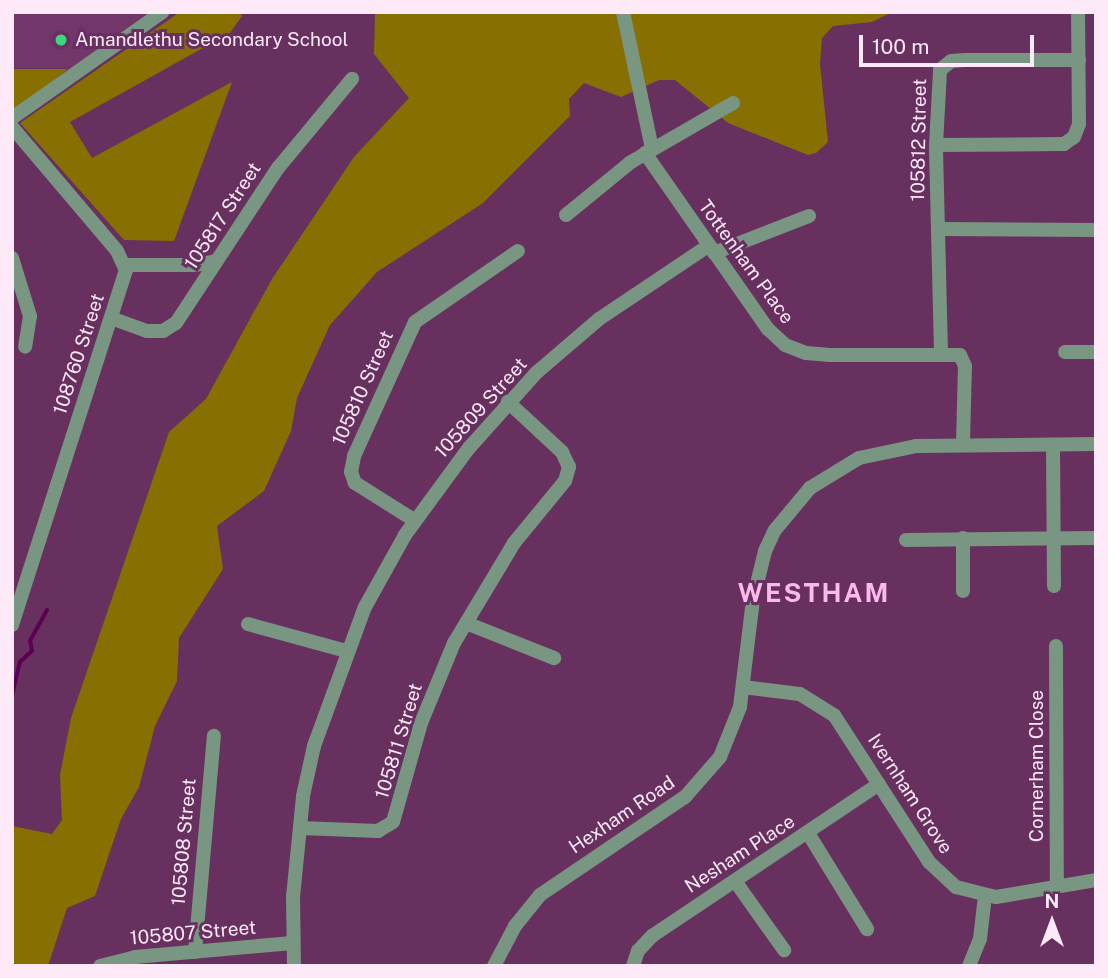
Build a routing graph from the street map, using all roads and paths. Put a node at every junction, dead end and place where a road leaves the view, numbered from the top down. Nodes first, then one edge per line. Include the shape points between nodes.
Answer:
1 (162, 12) edge
2 (623, 12) edge
3 (1078, 12) edge
4 (1079, 60) junction
5 (352, 79) dead end
6 (733, 103) dead end
7 (12, 118) edge
8 (12, 127) edge
9 (936, 145) junction
10 (648, 150) junction
11 (566, 215) dead end
12 (809, 216) dead end
13 (938, 229) junction
14 (1096, 230) edge
15 (711, 250) junction
16 (518, 251) dead end
17 (12, 258) edge
18 (216, 261) junction
19 (125, 265) junction
20 (111, 318) junction
21 (25, 347) dead end
22 (1065, 352) dead end
23 (1096, 352) edge
24 (941, 353) junction
25 (508, 402) junction
26 (963, 444) junction
27 (1096, 444) edge
28 (1053, 445) junction
29 (414, 520) junction
30 (963, 538) junction
31 (1053, 538) junction
32 (1096, 538) edge
33 (906, 540) dead end
34 (1054, 586) dead end
35 (963, 592) dead end
36 (466, 623) junction
37 (247, 624) dead end
38 (12, 625) edge
39 (1056, 646) dead end
40 (346, 651) junction
41 (554, 658) dead end
42 (743, 687) junction
43 (214, 736) dead end
44 (879, 785) junction
45 (300, 828) junction
46 (808, 833) junction
47 (1096, 880) edge
48 (735, 881) junction
49 (1057, 887) junction
50 (985, 896) junction
51 (867, 929) dead end
52 (292, 943) junction
53 (784, 950) dead end
54 (195, 952) junction
55 (100, 966) edge
56 (294, 966) edge
57 (494, 966) edge
58 (633, 966) edge
59 (969, 966) edge

1 - 7 street
2 - 10 street
3 - 4 street
4 - 9 street via 1079,124 1069,142
4 - 9 street, 105812 Street via 951,61 940,70 937,80
5 - 18 street, 105817 Street via 308,128
6 - 10 street
8 - 19 street
9 - 13 street, 105812 Street
10 - 11 street
10 - 15 street, Tottenham Place
12 - 15 street, 105809 Street
13 - 14 street
13 - 24 street, 105812 Street
15 - 24 street, Tottenham Place via 768,329 795,350 830,355
15 - 25 street, 105809 Street via 599,319
16 - 29 street, 105810 Street via 415,322 354,456 351,472 355,483
17 - 21 street via 30,316
18 - 19 street
18 - 20 street, 105817 Street via 170,329 137,329
19 - 20 street, 108760 Street
20 - 38 street, 108760 Street
22 - 23 street
24 - 26 street via 964,360
25 - 29 street, 105809 Street
25 - 36 street, 105811 Street via 562,452 568,474 514,543
26 - 28 street, Hexham Road
26 - 42 street, Hexham Road via 916,446 859,458 821,480 789,510 770,540 757,577
27 - 28 street, Hexham Road
28 - 31 street
29 - 40 street, 105809 Street
30 - 31 street
30 - 33 street
30 - 35 street
31 - 32 street
31 - 34 street
36 - 41 street
36 - 45 street, 105811 Street via 421,723 393,822 387,828 360,832
37 - 40 street
39 - 49 street, Cornerham Close
40 - 45 street, 105809 Street via 314,746
42 - 44 street, Ivernham Grove via 800,694 824,707 843,726
42 - 57 street, Hexham Road via 733,731 705,778 685,797 540,895 515,926
43 - 54 street, 105808 Street
44 - 46 street, Nesham Place
44 - 50 street, Ivernham Grove via 929,862 956,887
45 - 52 street, 105809 Street
46 - 48 street, Nesham Place
46 - 51 street
47 - 49 street, Ivernham Grove
48 - 53 street
48 - 58 street, Nesham Place via 652,936 638,951
49 - 50 street, Ivernham Grove
50 - 59 street via 979,940
52 - 54 street, 105807 Street
52 - 56 street, 105809 Street
54 - 55 street, 105807 Street via 122,959

